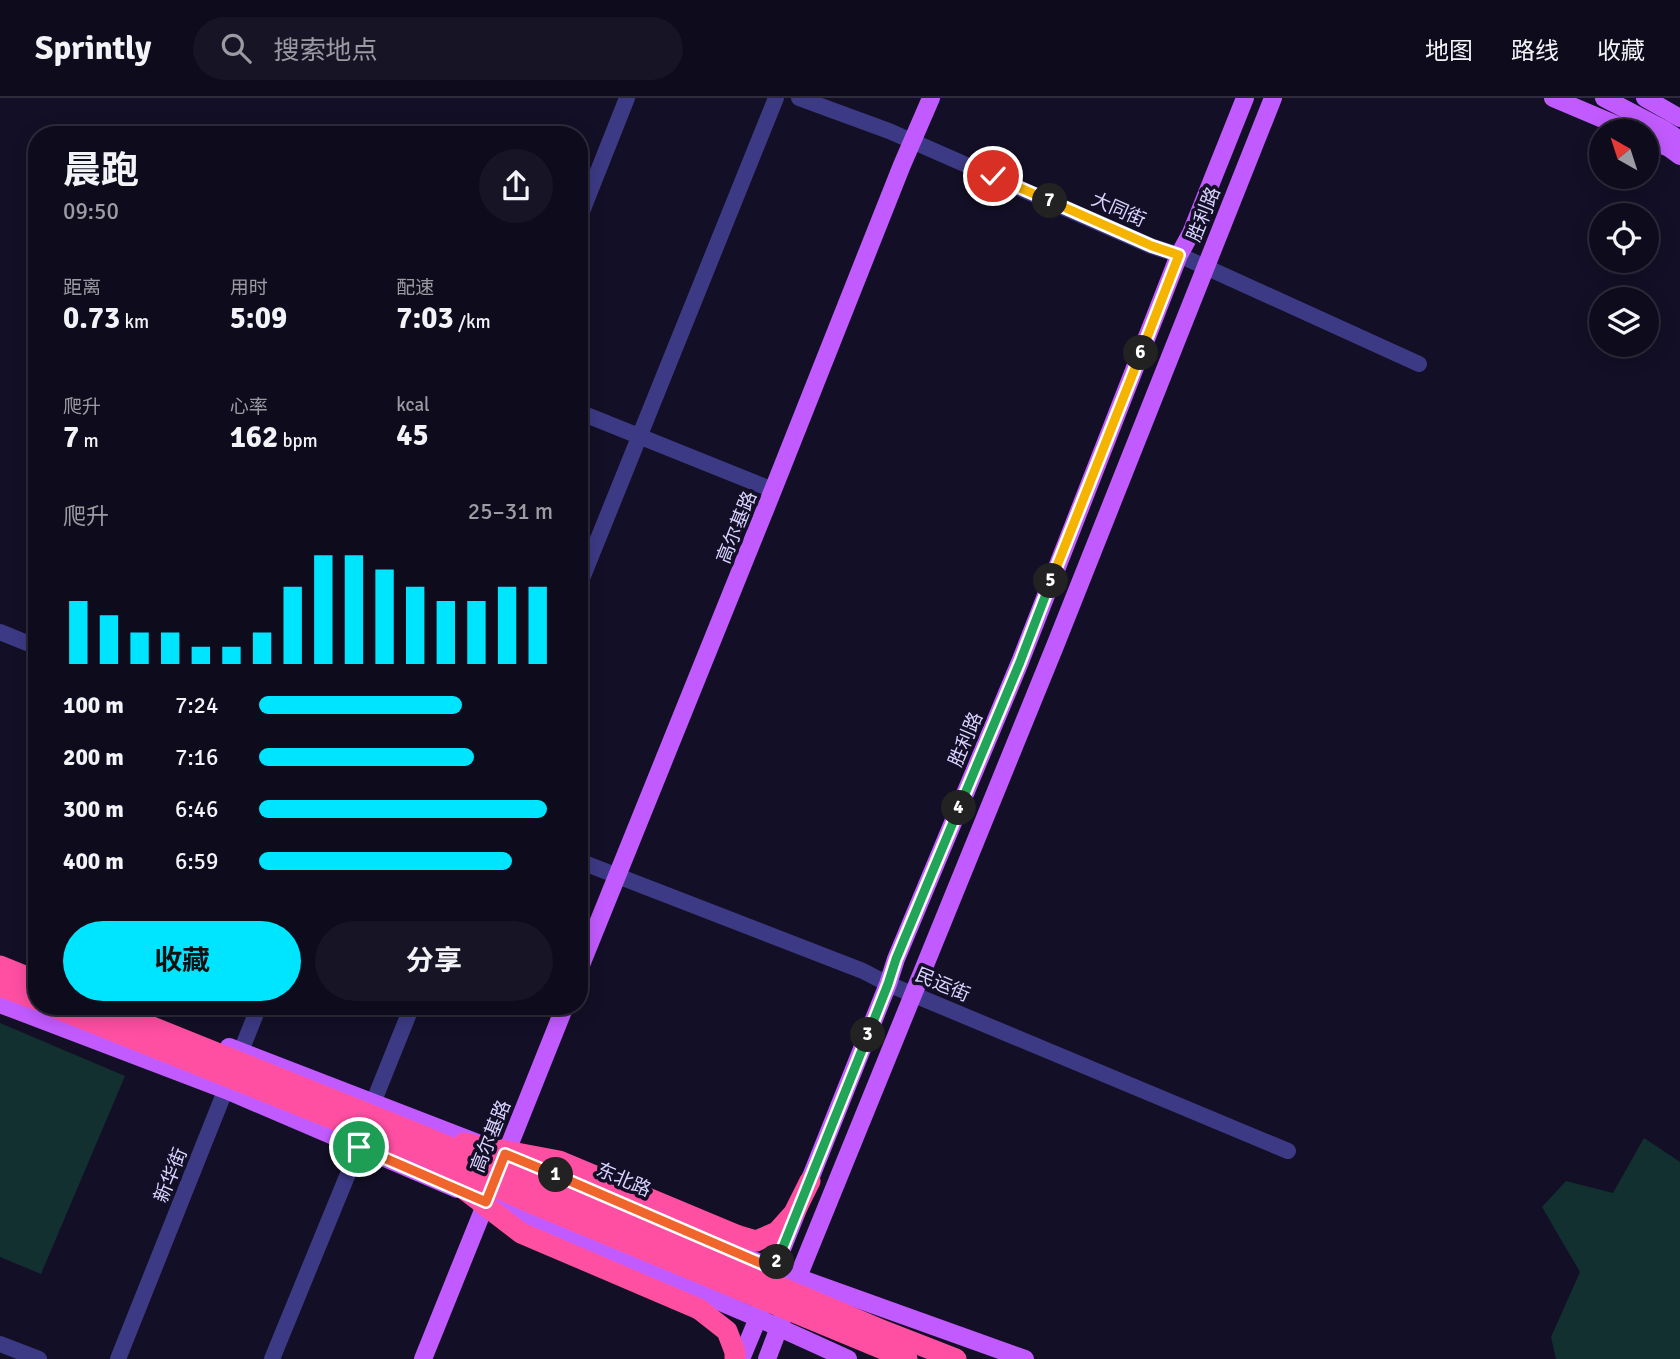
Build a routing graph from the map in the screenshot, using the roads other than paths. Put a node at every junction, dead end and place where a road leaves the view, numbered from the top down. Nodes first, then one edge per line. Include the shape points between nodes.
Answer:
1 (627, 98) edge
2 (776, 98) edge
3 (799, 98) edge
4 (930, 98) edge
5 (1245, 98) edge
6 (1273, 98) edge
7 (1553, 98) edge
8 (1604, 98) edge
9 (1645, 98) edge
10 (1680, 118) edge
11 (1603, 119) edge
12 (1680, 140) edge
13 (913, 142) junction
14 (1659, 143) edge
15 (1680, 156) edge
16 (588, 196) edge
17 (1179, 255) junction
18 (1205, 267) junction
19 (1419, 363) dead end
20 (588, 416) edge
21 (639, 436) junction
22 (774, 490) junction
23 (588, 564) edge
24 (0, 632) edge
25 (28, 643) edge
26 (588, 865) edge
27 (617, 876) junction
28 (588, 948) edge
29 (0, 955) edge
30 (0, 966) edge
31 (28, 966) edge
32 (28, 977) edge
33 (888, 984) junction
34 (0, 986) edge
35 (913, 994) junction
36 (28, 997) edge
37 (0, 1004) edge
38 (28, 1015) edge
39 (29, 1015) edge
40 (75, 1015) edge
41 (121, 1015) edge
42 (150, 1015) edge
43 (255, 1015) edge
44 (408, 1015) edge
45 (561, 1015) edge
46 (240, 1051) junction
47 (226, 1090) junction
48 (373, 1103) junction
49 (419, 1144) junction
50 (359, 1147) junction
51 (1288, 1151) dead end
52 (505, 1154) junction
53 (810, 1181) junction
54 (486, 1202) junction
55 (774, 1269) junction
56 (797, 1277) junction
57 (758, 1318) junction
58 (779, 1328) junction
59 (0, 1344) edge
60 (39, 1359) edge
61 (118, 1359) edge
62 (272, 1359) edge
63 (423, 1359) edge
64 (735, 1359) edge
65 (741, 1359) edge
66 (767, 1359) edge
67 (848, 1359) edge
68 (907, 1359) edge
69 (956, 1359) edge
70 (1025, 1359) edge

1 - 16 street
2 - 21 street
3 - 13 street, 大同街
4 - 13 main road, 高尔基路
5 - 17 main road, 胜利路
6 - 18 main road, 胜利路
7 - 11 main road
8 - 12 main road
9 - 10 main road
13 - 17 street, 大同街
13 - 22 main road, 高尔基路
14 - 15 main road
17 - 18 street, 大同街
17 - 33 main road, 胜利路
18 - 19 street, 大同街
18 - 35 main road, 胜利路
20 - 21 street
21 - 22 street
21 - 23 street
22 - 27 main road, 高尔基路
24 - 25 street
26 - 27 street, 民运街
27 - 28 main road, 高尔基路
27 - 33 street, 民运街
29 - 31 main road
30 - 32 highway
33 - 35 street, 民运街
33 - 53 main road, 胜利路
34 - 36 highway
35 - 51 street, 民运街
35 - 56 main road, 胜利路
37 - 38 main road
39 - 47 main road
40 - 49 highway, 东北路, bridge
41 - 49 highway, 东北路, bridge
42 - 46 main road, 东北路
43 - 46 street, 新华街
44 - 48 street
45 - 52 main road, 高尔基路
46 - 47 street, 新华街
46 - 48 main road, 东北路
47 - 50 main road
47 - 61 street, 新华街
48 - 52 main road, 东北路
49 - 53 highway, bridge via 559,1161 756,1241 777,1232 794,1213
49 - 64 highway, bridge via 521,1233 699,1309 727,1331
49 - 68 highway, 东北路, bridge via 529,1202
49 - 69 highway, 东北路, bridge
50 - 54 main road
50 - 62 street
52 - 54 main road, 高尔基路
52 - 55 main road, 东北路
53 - 55 main road, 胜利路
54 - 57 main road
54 - 63 main road, 高尔基路
55 - 56 main road, 东北路
55 - 57 main road, 胜利路
56 - 58 main road, 胜利路
56 - 70 main road, 东北路
57 - 58 main road
57 - 65 main road, 胜利路
58 - 66 main road, 胜利路
58 - 67 main road
59 - 60 street

